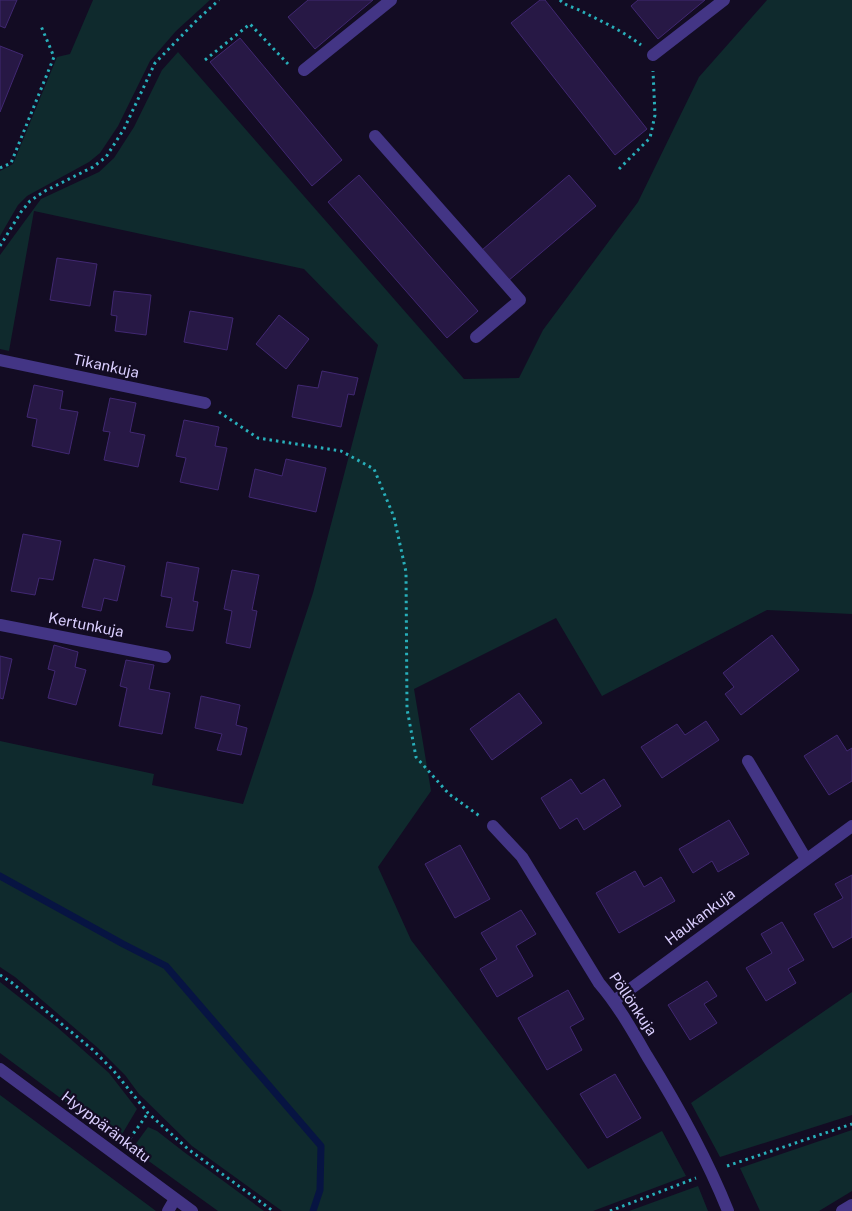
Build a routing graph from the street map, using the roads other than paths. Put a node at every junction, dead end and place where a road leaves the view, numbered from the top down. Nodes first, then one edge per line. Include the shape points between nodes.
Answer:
1 (391, 0) edge
2 (724, 0) edge
3 (653, 55) road end
4 (304, 70) road end
5 (375, 136) dead end
6 (476, 337) dead end
7 (0, 360) edge
8 (205, 403) road end
9 (0, 625) edge
10 (165, 657) dead end
11 (748, 761) dead end
12 (494, 826) road end
13 (852, 826) edge
14 (806, 859) junction
15 (614, 1001) junction
16 (0, 1069) edge
17 (175, 1200) junction
18 (852, 1205) edge
19 (168, 1211) edge
20 (192, 1211) edge
21 (728, 1211) edge
22 (842, 1211) edge

1 - 4 street
2 - 3 street
5 - 6 street via 520,300
7 - 8 street, Tikankuja
9 - 10 street, Kertunkuja
11 - 14 street
12 - 15 street, Pöllönkuja via 522,856 599,983
13 - 14 street, Haukankuja
14 - 15 street, Haukankuja
15 - 21 street, Pöllönkuja via 680,1109
16 - 17 street, Hyyppäränkatu
17 - 19 street
17 - 20 street, Hyyppäränkatu
18 - 22 street

